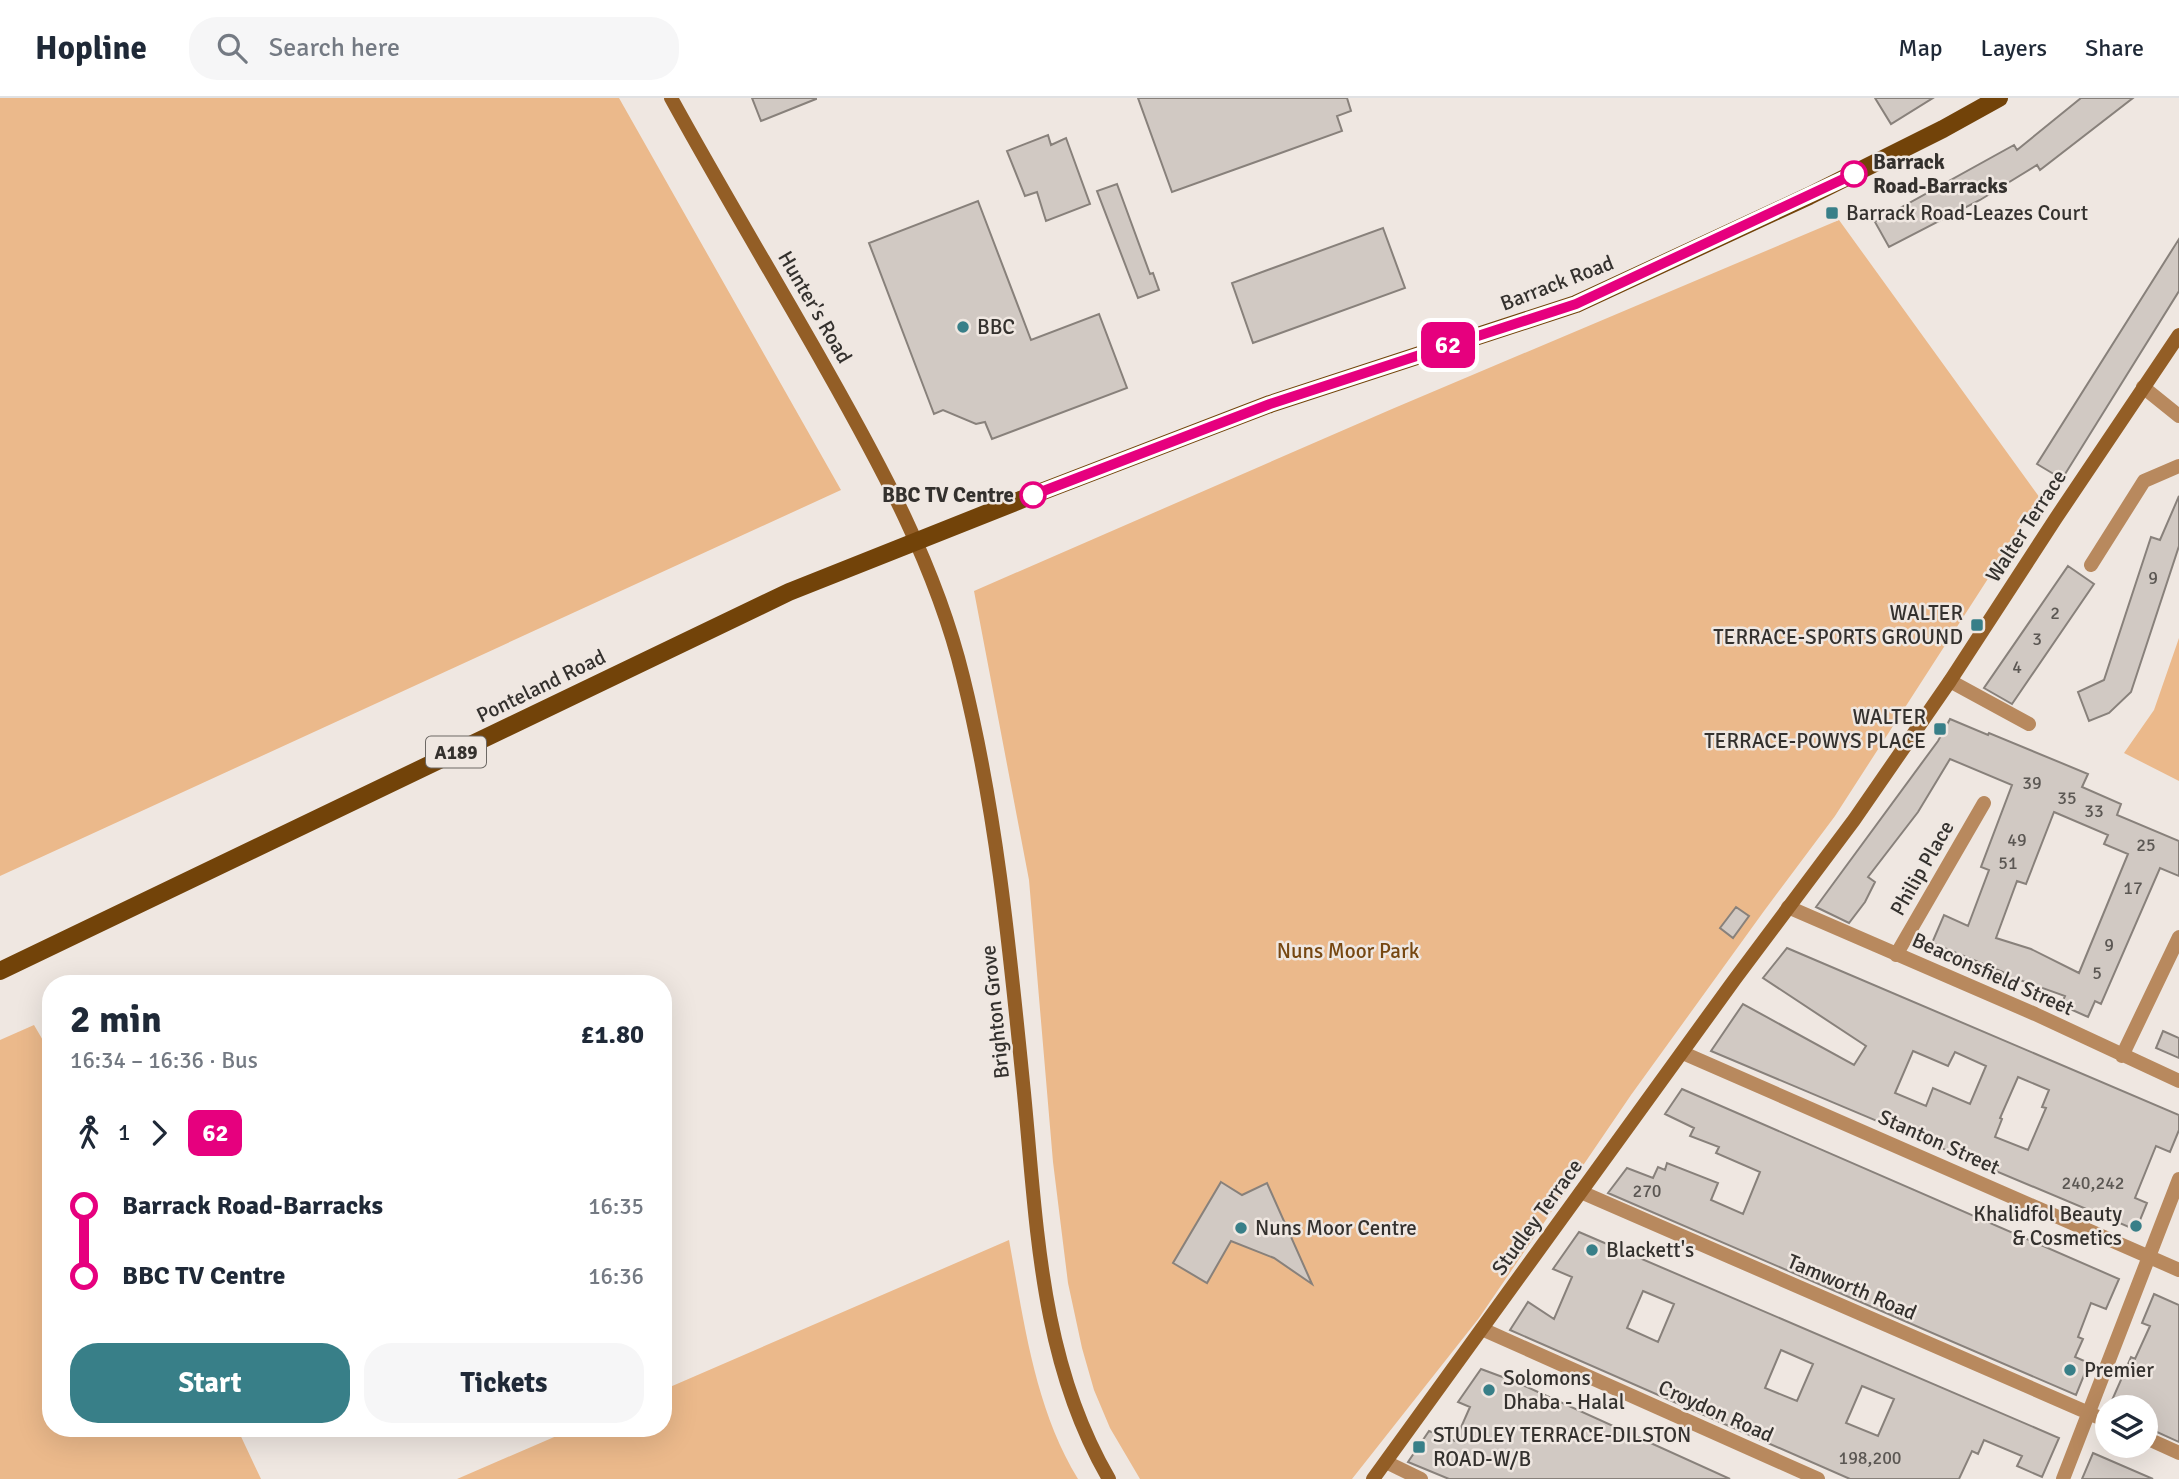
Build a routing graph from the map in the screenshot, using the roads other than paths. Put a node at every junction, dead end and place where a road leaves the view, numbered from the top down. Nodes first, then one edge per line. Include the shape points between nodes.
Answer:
1 (671, 98) edge
2 (1999, 98) edge
3 (2179, 335) edge
4 (2143, 387) junction
5 (2179, 416) edge
6 (2179, 466) edge
7 (916, 541) junction
8 (2091, 565) dead end
9 (1950, 681) junction
10 (2029, 724) dead end
11 (1984, 803) dead end
12 (1788, 907) junction
13 (2179, 937) edge
14 (1896, 955) junction
15 (0, 971) edge
16 (1735, 979) joint
17 (1683, 1053) junction
18 (2122, 1056) junction
19 (2179, 1081) edge
20 (2179, 1179) edge
21 (1581, 1192) junction
22 (2150, 1258) junction
23 (2179, 1270) edge
24 (1482, 1329) junction
25 (2089, 1413) junction
26 (2095, 1416) edge
27 (2158, 1443) edge
28 (2179, 1453) edge
29 (1386, 1462) junction
30 (1109, 1479) edge
31 (1373, 1479) edge
32 (1421, 1479) edge
33 (1818, 1479) edge
34 (2063, 1479) edge

1 - 7 street, Hunter's Road via 867,442
2 - 7 main road, Barrack Road / A189 via 1809,196 1576,304 1270,404
3 - 4 street, Walter Terrace
4 - 5 street
4 - 9 street, Walter Terrace
6 - 8 street via 2144,481
7 - 15 main road, Ponteland Road / A189 via 779,597
7 - 30 street, Brighton Grove via 943,606 960,664 988,793 1052,1329 1083,1432
9 - 10 street
9 - 12 street, Walter Terrace
11 - 14 street, Philip Place
12 - 14 street, Beaconsfield Street
12 - 16 street, Walter Terrace
13 - 18 street
14 - 18 street, Beaconsfield Street
16 - 17 street, Studley Terrace
17 - 21 street, Studley Terrace
17 - 22 street, Stanton Street
18 - 19 street, Beaconsfield Street
20 - 22 street
21 - 24 street, Studley Terrace
21 - 25 street, Tamworth Road
22 - 23 street, Stanton Street
22 - 25 street
24 - 29 street, Studley Terrace
24 - 33 street, Croydon Road
25 - 26 street, Tamworth Road
25 - 34 street
27 - 28 street
29 - 31 street, Studley Terrace
29 - 32 street

